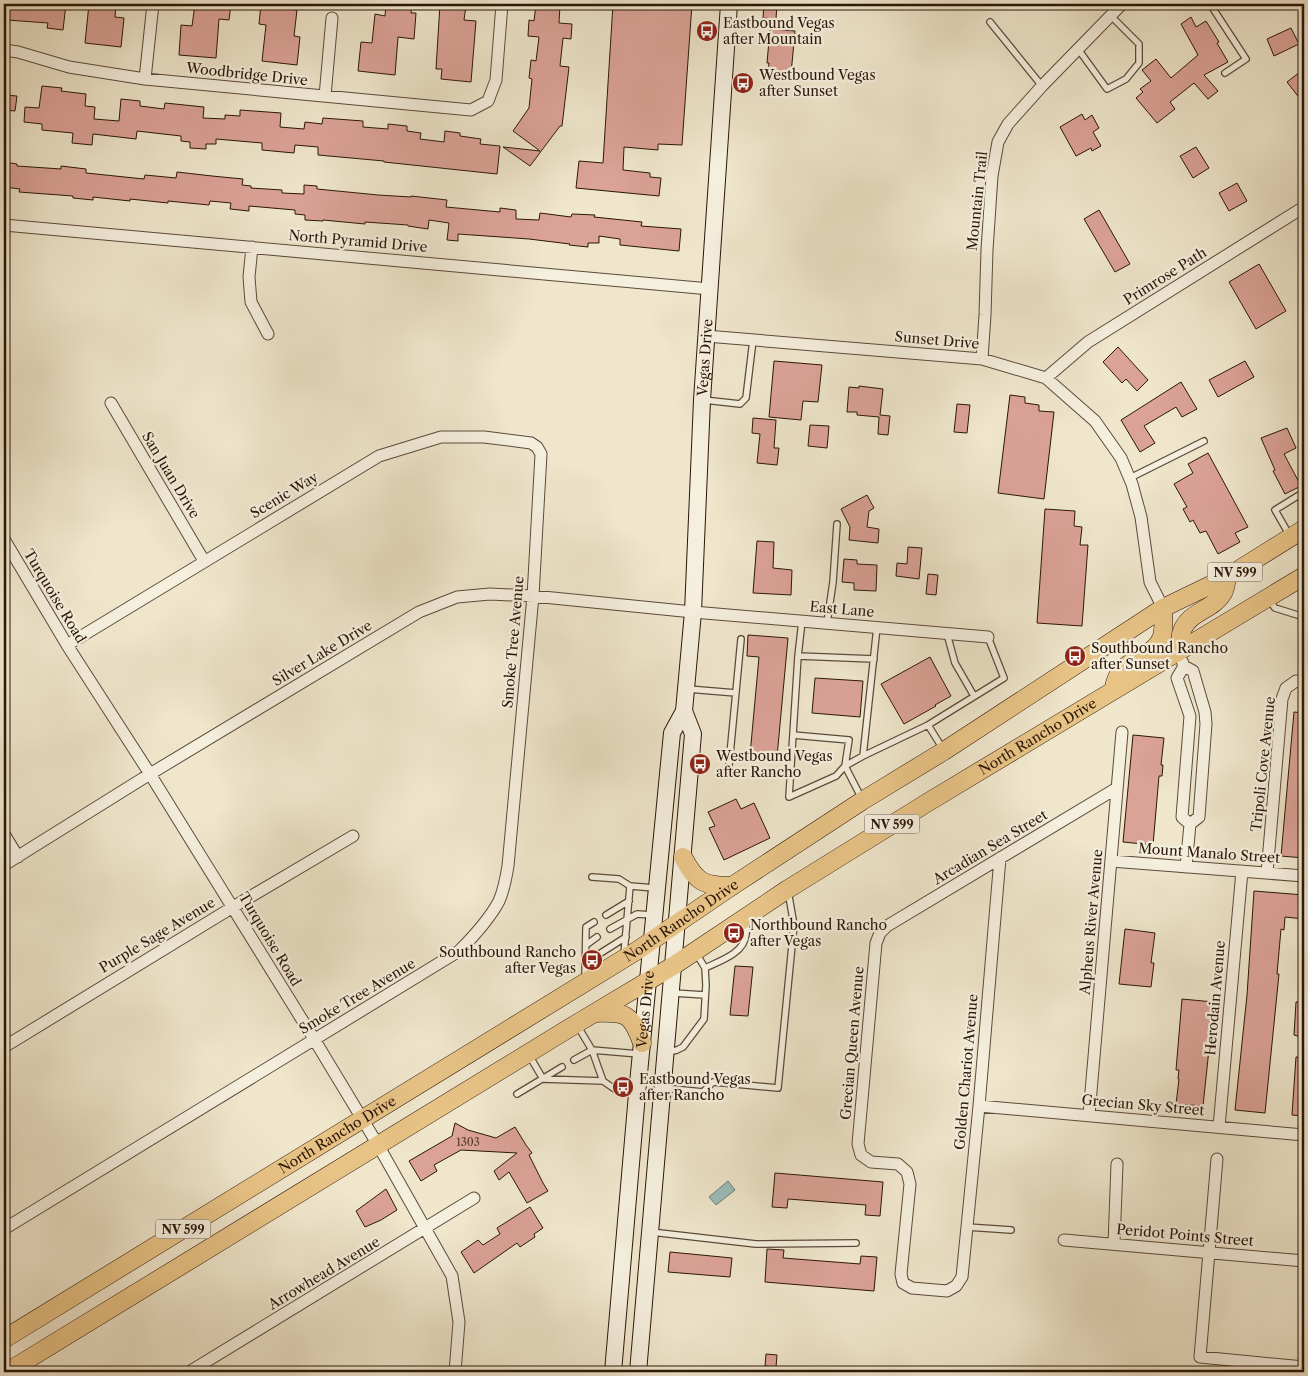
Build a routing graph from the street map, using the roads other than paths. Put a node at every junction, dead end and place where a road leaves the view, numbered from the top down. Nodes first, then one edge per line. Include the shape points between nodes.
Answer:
1 (153, 4) edge
2 (502, 4) edge
3 (729, 4) edge
4 (1122, 4) edge
5 (1210, 4) edge
6 (1111, 16) junction
7 (332, 18) dead end
8 (990, 22) dead end
9 (1078, 49) junction
10 (4, 50) edge
11 (1224, 73) dead end
12 (146, 79) junction
13 (1042, 86) junction
14 (325, 96) junction
15 (1304, 207) edge
16 (4, 225) edge
17 (252, 247) junction
18 (710, 289) junction
19 (268, 334) dead end
20 (706, 336) junction
21 (753, 340) junction
22 (982, 358) junction
23 (1046, 378) junction
24 (702, 400) junction
25 (111, 403) dead end
26 (1204, 441) dead end
27 (537, 446) joint
28 (1130, 478) junction
29 (1304, 492) edge
30 (837, 524) dead end
31 (1298, 534) edge
32 (4, 539) edge
33 (204, 562) junction
34 (1304, 576) edge
35 (1227, 577) junction
36 (533, 596) junction
37 (1268, 598) junction
38 (1163, 608) junction
39 (693, 612) junction
40 (1304, 617) edge
41 (802, 621) junction
42 (827, 623) junction
43 (877, 628) junction
44 (947, 634) junction
45 (988, 637) joint
46 (741, 639) dead end
47 (67, 645) junction
48 (798, 656) junction
49 (1182, 658) junction
50 (874, 659) junction
51 (1304, 682) edge
52 (686, 689) junction
53 (1114, 689) junction
54 (736, 692) junction
55 (974, 696) junction
56 (684, 711) junction
57 (928, 725) junction
58 (1122, 732) dead end
59 (793, 735) junction
60 (944, 751) junction
61 (863, 756) junction
62 (729, 765) dead end
63 (845, 766) junction
64 (150, 774) junction
65 (1117, 788) junction
66 (1184, 794) junction
67 (1201, 795) junction
68 (862, 801) junction
69 (1190, 824) junction
70 (4, 834) edge
71 (353, 836) dead end
72 (18, 857) junction
73 (683, 857) junction
74 (1000, 858) junction
75 (1111, 861) junction
76 (4, 865) edge
77 (1186, 867) junction
78 (1242, 871) junction
79 (1267, 873) junction
80 (1304, 876) edge
81 (592, 877) dead end
82 (630, 886) junction
83 (732, 886) junction
84 (657, 888) junction
85 (788, 889) junction
86 (629, 901) junction
87 (233, 907) junction
88 (606, 915) dead end
89 (654, 915) junction
90 (746, 917) junction
91 (627, 919) junction
92 (594, 922) dead end
93 (677, 925) junction
94 (610, 929) dead end
95 (880, 933) joint
96 (597, 937) dead end
97 (626, 937) junction
98 (652, 940) junction
99 (586, 945) junction
100 (695, 950) junction
101 (624, 959) junction
102 (585, 963) junction
103 (673, 966) junction
104 (705, 968) junction
105 (648, 981) junction
106 (585, 983) junction
107 (671, 993) junction
108 (706, 995) junction
109 (594, 1013) junction
110 (576, 1024) junction
111 (314, 1039) junction
112 (4, 1047) edge
113 (642, 1048) junction
114 (592, 1050) junction
115 (666, 1052) junction
116 (528, 1053) junction
117 (574, 1060) dead end
118 (562, 1067) dead end
119 (543, 1079) junction
120 (603, 1081) junction
121 (663, 1088) junction
122 (517, 1094) dead end
123 (638, 1094) junction
124 (979, 1106) junction
125 (1089, 1115) junction
126 (362, 1120) junction
127 (1219, 1127) junction
128 (1304, 1135) edge
129 (378, 1145) junction
130 (1217, 1159) dead end
131 (1117, 1164) dead end
132 (474, 1198) dead end
133 (966, 1227) junction
134 (425, 1228) junction
135 (4, 1229) edge
136 (1010, 1230) dead end
137 (651, 1232) junction
138 (1064, 1240) dead end
139 (856, 1243) dead end
140 (1114, 1244) junction
141 (1209, 1252) junction
142 (1304, 1261) edge
143 (956, 1286) joint
144 (4, 1339) edge
145 (1304, 1368) edge
146 (7, 1372) edge
147 (190, 1372) edge
148 (455, 1372) edge
149 (613, 1372) edge
150 (638, 1372) edge

1 - 12 street
2 - 14 street, Woodbridge Drive via 496,80 488,101 471,110
3 - 18 main road, Vegas Drive
4 - 6 street, Mountain Trail
5 - 11 lane via 1246,59
6 - 9 street, Mountain Trail
6 - 9 lane via 1139,44 1139,63 1126,80 1107,89
7 - 14 street
8 - 13 lane
9 - 13 street, Mountain Trail
10 - 12 street, Woodbridge Drive via 69,67
12 - 14 street, Woodbridge Drive
13 - 22 street, Mountain Trail via 1008,124 998,142 992,176
15 - 23 street, Primrose Path via 1088,342
16 - 17 street, North Pyramid Drive
17 - 18 street, North Pyramid Drive
17 - 19 street via 251,302
18 - 20 main road, Vegas Drive
20 - 21 street, Sunset Drive
20 - 24 main road, Vegas Drive
21 - 22 street, Sunset Drive
21 - 24 lane via 746,398 740,404
22 - 23 street, Sunset Drive
23 - 28 street, Sunset Drive via 1095,421 1121,458
24 - 39 main road, Vegas Drive
25 - 33 street, San Juan Drive
26 - 28 lane
27 - 33 street, Scenic Way via 484,437 441,437 378,456
27 - 36 street, Smoke Tree Avenue via 541,454
28 - 38 street, Sunset Drive via 1141,517 1150,582
29 - 31 lane via 1275,510
30 - 42 lane
31 - 35 main road, North Rancho Drive / NV 599
32 - 47 street, Turquoise Road
33 - 47 street, Scenic Way
34 - 37 main road, North Rancho Drive / NV 599
35 - 38 main road, North Rancho Drive / NV 599
35 - 49 main road via 1224,592 1218,600 1185,624 1181,634
36 - 39 street, Silver Lake Drive
36 - 64 street, Silver Lake Drive via 490,594 457,597 419,612
36 - 111 street, Smoke Tree Avenue via 508,866 499,900 460,951
37 - 40 lane via 1275,608
37 - 49 main road, North Rancho Drive / NV 599
38 - 53 main road via 1163,631 1158,645 1123,668
38 - 60 main road, North Rancho Drive / NV 599
39 - 41 street, East Lane
39 - 52 main road, Vegas Drive
41 - 42 street, East Lane
41 - 48 lane
42 - 43 street, East Lane
43 - 44 street, East Lane
43 - 50 lane
44 - 45 street, East Lane
44 - 55 lane via 955,663
45 - 55 lane via 1004,678
46 - 54 lane
47 - 64 street, Turquoise Road
48 - 50 lane
48 - 59 lane
49 - 53 main road, North Rancho Drive / NV 599
49 - 66 street via 1177,678 1190,716
49 - 67 street via 1193,672 1205,712
50 - 61 lane
51 - 79 street, Tripoli Cove Avenue via 1296,681 1286,688 1282,699
52 - 54 lane
52 - 56 main road, Vegas Drive
53 - 85 main road, North Rancho Drive / NV 599
54 - 62 lane
55 - 57 lane
56 - 73 main road, Vegas Drive via 693,734
56 - 84 main road, Vegas Drive via 672,732
57 - 60 lane
57 - 61 lane
58 - 65 street, Alpheus River Avenue
59 - 63 lane via 849,740
59 - 63 lane via 789,797 836,776
60 - 68 main road, North Rancho Drive / NV 599
61 - 63 lane
63 - 68 lane
64 - 72 street, Silver Lake Drive
64 - 87 street, Turquoise Road
65 - 74 street, Arcadian Sea Street
65 - 75 street, Alpheus River Avenue
66 - 67 lane
66 - 69 street via 1182,816
67 - 69 street via 1199,818
68 - 83 main road, North Rancho Drive / NV 599
69 - 77 street
70 - 72 street
71 - 87 street, Purple Sage Avenue
72 - 76 street, Silver Lake Drive
73 - 83 main road via 694,876 702,881
73 - 93 main road, Vegas Drive
74 - 95 street, Arcadian Sea Street
74 - 124 street, Golden Chariot Avenue
75 - 77 street, Mount Manalo Street
75 - 125 street, Alpheus River Avenue
77 - 78 street, Mount Manalo Street
78 - 79 street, Mount Manalo Street
78 - 127 street, Herodain Avenue
79 - 80 street, Mount Manalo Street
81 - 82 lane via 620,879
82 - 84 lane
82 - 86 lane
83 - 93 main road, North Rancho Drive / NV 599
84 - 89 main road, Vegas Drive
85 - 90 main road, North Rancho Drive / NV 599
85 - 121 lane via 794,926 778,1088 713,1082 703,1092
86 - 88 lane
86 - 91 lane
87 - 111 street, Turquoise Road
87 - 112 street, Purple Sage Avenue
89 - 91 lane via 637,914
89 - 98 main road, Vegas Drive
90 - 100 main road, North Rancho Drive / NV 599
90 - 104 lane via 747,936 741,948
91 - 94 lane
91 - 97 lane
92 - 99 lane via 586,927
93 - 98 main road, North Rancho Drive / NV 599
93 - 103 main road, Vegas Drive
95 - 143 street, Grecian Queen Avenue via 876,943 858,1144 861,1156 870,1162 898,1164 907,1172 910,1184 901,1274 903,1283 912,1288 947,1291
96 - 99 lane
97 - 101 lane
97 - 102 lane
98 - 101 main road, North Rancho Drive / NV 599
98 - 105 main road, Vegas Drive
99 - 102 lane
100 - 103 main road, North Rancho Drive / NV 599
100 - 104 lane
101 - 106 main road, North Rancho Drive / NV 599
102 - 106 lane
103 - 105 main road, North Rancho Drive / NV 599
103 - 107 main road, Vegas Drive
104 - 108 lane
105 - 109 main road, North Rancho Drive / NV 599
105 - 113 main road, Vegas Drive
106 - 126 main road, North Rancho Drive / NV 599
107 - 108 lane
107 - 115 main road, Vegas Drive
108 - 115 lane via 704,1019 683,1048
109 - 110 main road, North Rancho Drive / NV 599
109 - 113 main road via 624,1014 637,1028
110 - 114 lane
110 - 116 main road, North Rancho Drive / NV 599
111 - 126 street, Turquoise Road
111 - 135 street, Smoke Tree Avenue
113 - 114 lane
113 - 123 main road, Vegas Drive
114 - 117 lane
114 - 120 lane
115 - 121 main road, Vegas Drive
116 - 119 lane
116 - 129 main road, North Rancho Drive / NV 599
118 - 119 lane
119 - 120 lane
119 - 122 lane
120 - 123 lane via 619,1092
121 - 137 main road, Vegas Drive
123 - 149 main road, Vegas Drive
124 - 125 street, Grecian Sky Street
124 - 133 street, Golden Chariot Avenue
125 - 127 street, Grecian Sky Street
126 - 129 street, Turquoise Road
126 - 144 main road, North Rancho Drive / NV 599
127 - 128 street, Grecian Sky Street
129 - 134 street, Turquoise Road
129 - 146 main road, North Rancho Drive / NV 599
130 - 141 street
131 - 140 street
132 - 134 street, Arrowhead Avenue
133 - 136 lane
133 - 143 street, Golden Chariot Avenue via 962,1277
134 - 147 street, Arrowhead Avenue
134 - 148 street, Turquoise Road via 452,1276 459,1322
137 - 139 lane via 756,1244
137 - 150 main road, Vegas Drive
138 - 140 street, Peridot Points Street
140 - 141 street, Peridot Points Street
141 - 142 street, Peridot Points Street
141 - 145 street via 1200,1357

